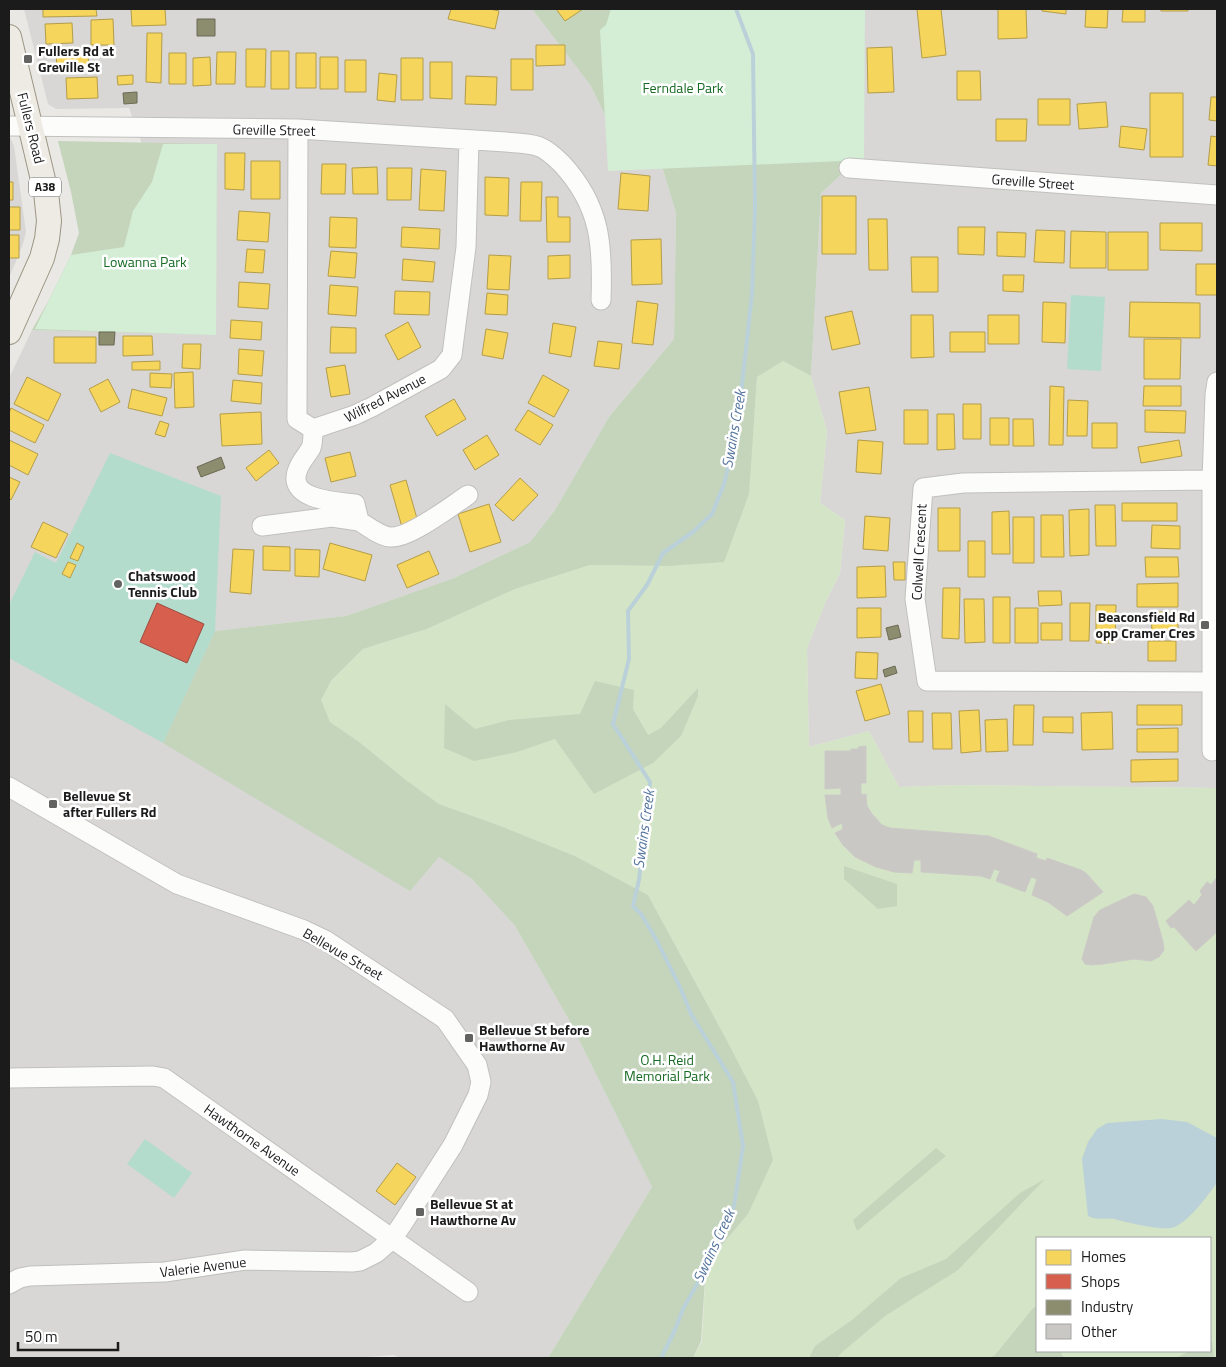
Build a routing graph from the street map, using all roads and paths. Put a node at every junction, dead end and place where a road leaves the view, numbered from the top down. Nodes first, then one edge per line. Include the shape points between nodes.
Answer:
1 (9, 36) edge
2 (20, 126) edge
3 (298, 130) junction
4 (469, 140) junction
5 (849, 168) dead end
6 (1217, 195) edge
7 (601, 300) dead end
8 (9, 332) edge
9 (1217, 382) edge
10 (313, 429) junction
11 (1212, 480) junction
12 (468, 494) dead end
13 (359, 521) junction
14 (262, 526) dead end
15 (1215, 596) edge
16 (1212, 682) junction
17 (1212, 751) dead end
18 (9, 787) edge
19 (9, 1078) edge
20 (392, 1239) junction
21 (9, 1284) edge
22 (468, 1292) dead end

1 - 2 main road, Fullers Road / A38
2 - 3 street, Greville Street
2 - 8 main road, Fullers Road / A38 via 46,192 48,231 38,271
3 - 4 street, Greville Street
3 - 10 street via 297,418
4 - 7 street, Greville Street via 539,146 573,176 592,208 599,235
4 - 10 street, Wilfred Avenue via 466,247 452,355 441,370 372,407
5 - 6 street, Greville Street
9 - 11 street
10 - 13 street via 312,447 297,470 297,483 304,493 317,500 355,504
11 - 15 street
11 - 16 street, Colwell Crescent via 963,482 923,488 915,599 927,681
12 - 13 street via 410,533 390,537
13 - 14 street via 332,517
15 - 16 street
16 - 17 street
18 - 20 street, Bellevue Street via 177,884 325,940 438,1012 450,1025 477,1065 480,1088 449,1152
19 - 20 street, Hawthorne Avenue via 164,1078
20 - 21 street, Valerie Avenue via 376,1253 352,1262 245,1260 165,1272 30,1276
20 - 22 street, Hawthorne Avenue

